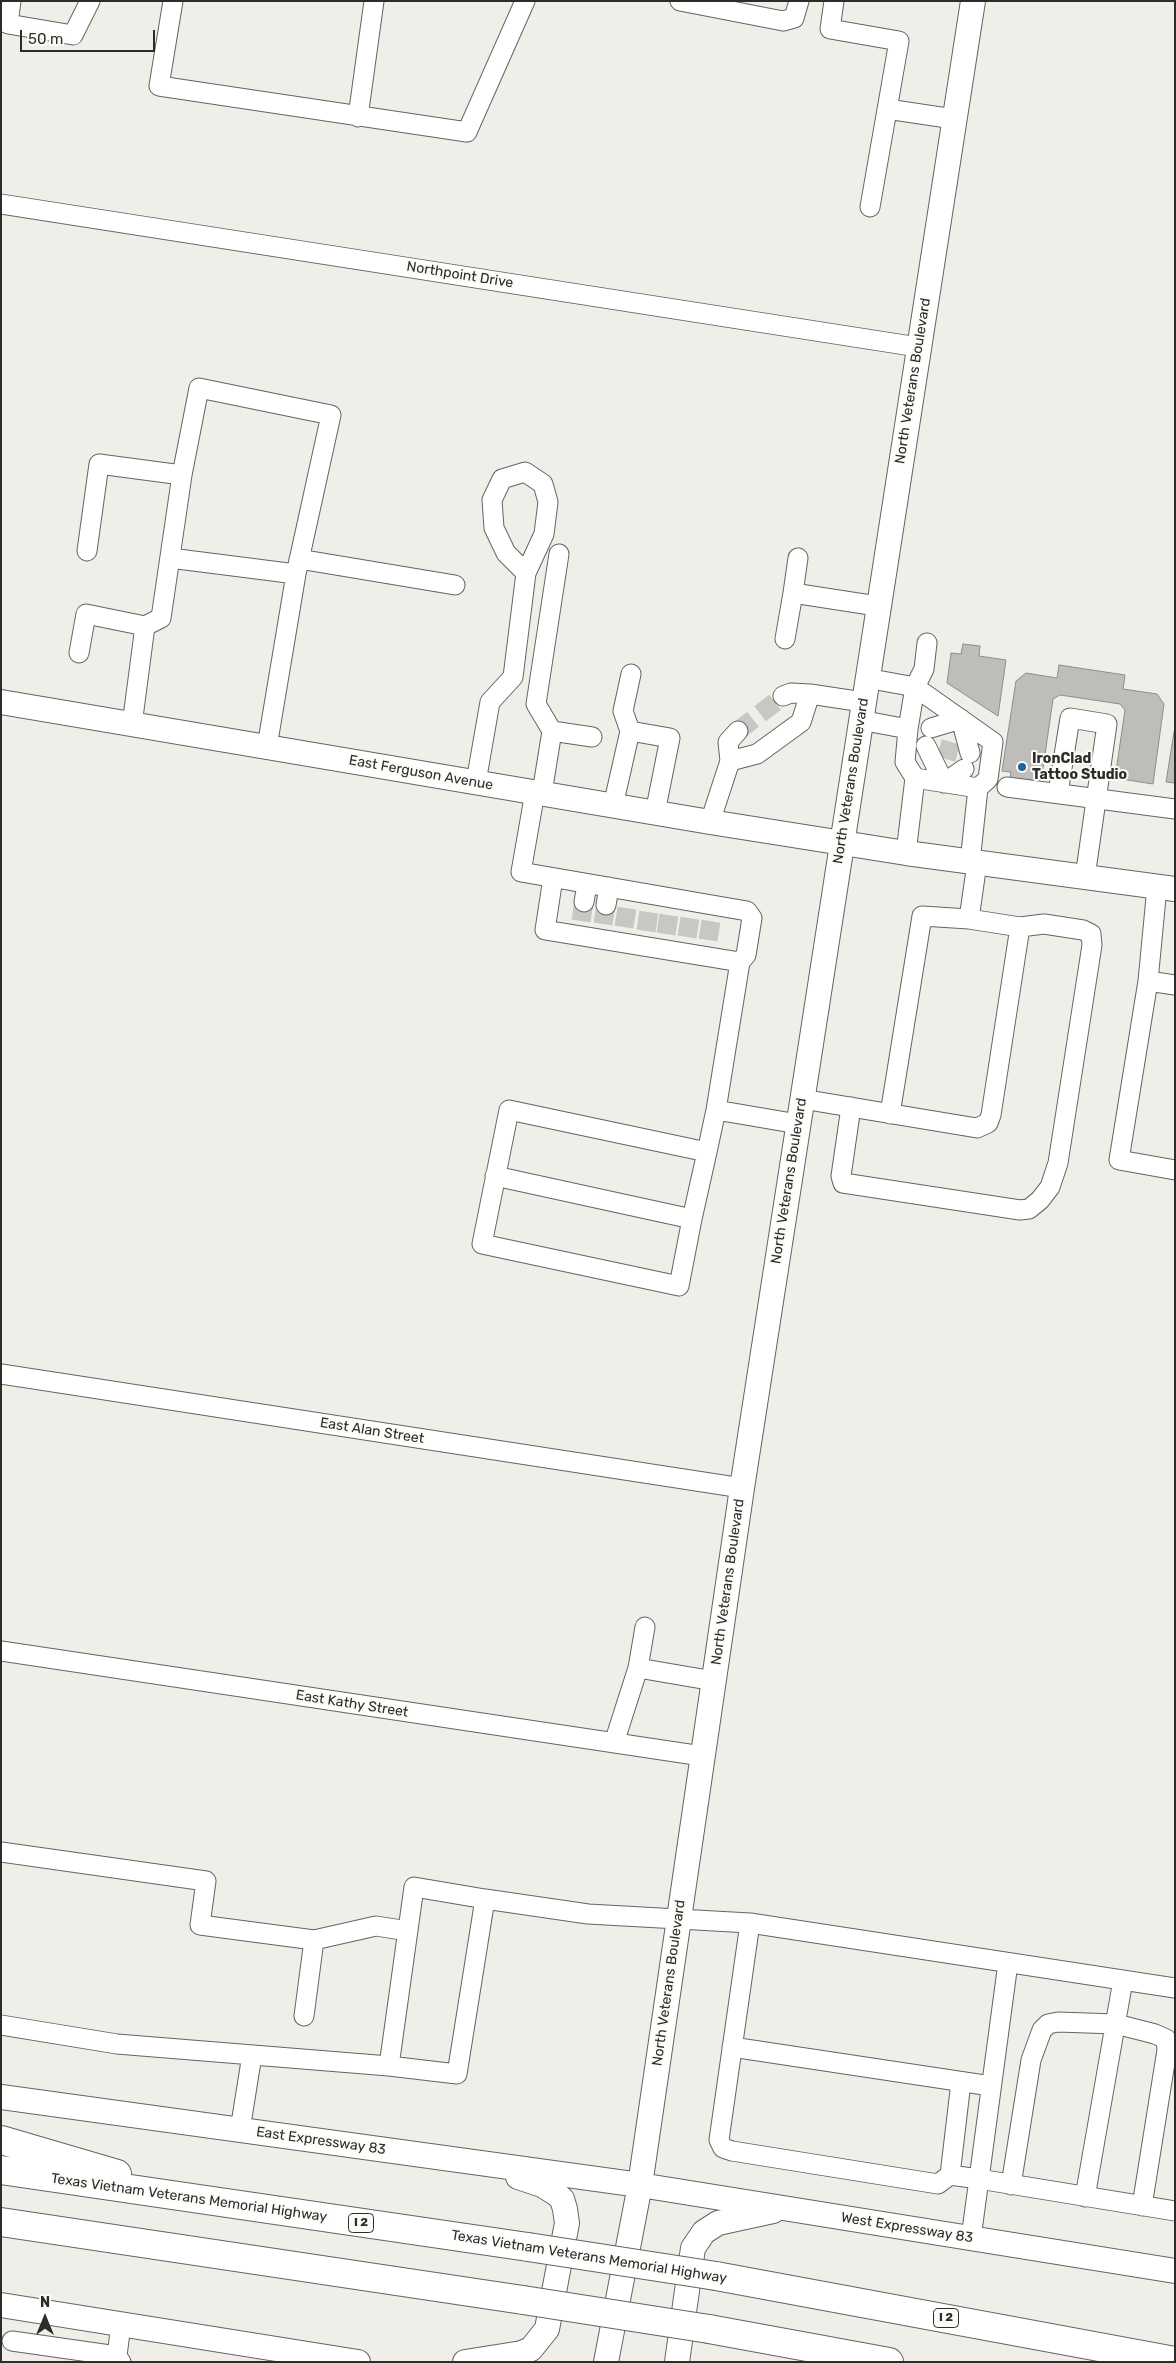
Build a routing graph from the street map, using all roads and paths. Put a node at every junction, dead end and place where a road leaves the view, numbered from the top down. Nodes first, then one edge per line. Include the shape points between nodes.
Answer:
1 (11, 1) edge
2 (90, 1) edge
3 (173, 1) edge
4 (374, 1) edge
5 (526, 1) edge
6 (680, 1) edge
7 (799, 1) edge
8 (834, 1) edge
9 (973, 1) edge
10 (5, 24) edge
11 (887, 109) junction
12 (358, 117) junction
13 (954, 119) junction
14 (1, 204) edge
15 (870, 207) dead end
16 (918, 347) junction
17 (182, 475) junction
18 (87, 552) dead end
19 (559, 554) dead end
20 (170, 558) junction
21 (798, 558) dead end
22 (298, 566) junction
23 (526, 573) junction
24 (454, 585) dead end
25 (793, 593) junction
26 (877, 606) junction
27 (145, 626) junction
28 (785, 639) dead end
29 (927, 643) dead end
30 (79, 653) dead end
31 (631, 674) dead end
32 (866, 678) junction
33 (915, 687) junction
34 (810, 694) junction
35 (784, 696) tunnel mouth
36 (1, 702) edge
37 (862, 711) junction
38 (961, 719) junction
39 (132, 724) junction
40 (908, 729) junction
41 (552, 731) junction
42 (630, 731) junction
43 (738, 731) tunnel mouth
44 (592, 737) dead end
45 (268, 748) junction
46 (730, 761) junction
47 (915, 778) junction
48 (476, 782) junction
49 (944, 783) junction
50 (1007, 787) dead end
51 (978, 788) junction
52 (538, 793) junction
53 (1058, 794) junction
54 (1096, 798) junction
55 (613, 806) junction
56 (1175, 809) edge
57 (655, 813) junction
58 (710, 822) junction
59 (842, 842) junction
60 (906, 853) junction
61 (973, 862) junction
62 (1085, 877) junction
63 (553, 878) junction
64 (1166, 888) edge
65 (970, 919) junction
66 (1020, 926) junction
67 (740, 962) junction
68 (1148, 981) junction
69 (1175, 985) edge
70 (802, 1099) junction
71 (851, 1107) junction
72 (716, 1110) junction
73 (890, 1114) junction
74 (798, 1124) junction
75 (707, 1152) junction
76 (1175, 1170) edge
77 (496, 1176) junction
78 (692, 1219) junction
79 (1, 1374) edge
80 (742, 1488) junction
81 (645, 1627) dead end
82 (1, 1651) edge
83 (638, 1668) junction
84 (714, 1681) junction
85 (614, 1743) junction
86 (702, 1756) junction
87 (1, 1852) edge
88 (485, 1899) junction
89 (678, 1920) junction
90 (750, 1924) junction
91 (408, 1931) junction
92 (314, 1940) junction
93 (1008, 1963) junction
94 (1123, 1980) junction
95 (1175, 1988) edge
96 (304, 2016) dead end
97 (1116, 2024) junction
98 (1, 2025) edge
99 (732, 2047) junction
100 (252, 2055) junction
101 (389, 2066) junction
102 (961, 2082) junction
103 (991, 2086) junction
104 (1, 2097) edge
105 (240, 2130) junction
106 (1, 2140) edge
107 (475, 2162) junction
108 (1, 2170) edge
109 (950, 2175) junction
110 (979, 2180) junction
111 (640, 2185) junction
112 (1012, 2185) junction
113 (1085, 2196) junction
114 (195, 2199) junction
115 (1142, 2206) junction
116 (785, 2208) junction
117 (1175, 2211) edge
118 (1, 2222) edge
119 (971, 2238) junction
120 (1175, 2271) edge
121 (1, 2305) edge
122 (121, 2324) junction
123 (12, 2341) dead end
124 (56, 2354) edge
125 (119, 2359) edge
126 (333, 2360) edge
127 (1175, 2361) edge
128 (358, 2362) edge
129 (465, 2362) edge
130 (606, 2362) edge
131 (676, 2362) edge
132 (889, 2362) edge

1 - 10 street
2 - 10 street via 73,35
3 - 12 street via 159,86
4 - 12 street
5 - 12 street via 467,132
6 - 7 street via 783,21 794,18
8 - 11 street via 830,29 899,41
9 - 13 main road, North Veterans Boulevard
11 - 13 street
11 - 15 street
13 - 16 main road, North Veterans Boulevard
14 - 16 street, Northpoint Drive
16 - 26 main road, North Veterans Boulevard
17 - 18 street via 99,464
17 - 20 street
17 - 22 street via 199,388 331,415
19 - 41 street via 536,704
20 - 22 street
20 - 27 street via 161,618
21 - 25 street
22 - 24 street
22 - 45 street
23 - 23 street via 506,553 494,528 492,500 502,479 525,472 543,484 548,502 544,534
23 - 48 street via 513,677 490,702
25 - 26 street
25 - 28 street
26 - 32 main road, North Veterans Boulevard
27 - 30 street via 86,614
27 - 39 street
29 - 33 street via 924,669
31 - 42 street via 623,711
32 - 33 street
32 - 37 main road, North Veterans Boulevard
33 - 38 street
33 - 40 street
34 - 35 street
34 - 37 street
34 - 46 street via 801,722 757,754
36 - 39 main road, East Ferguson Avenue
37 - 40 street
37 - 59 main road, North Veterans Boulevard
38 - 49 street via 949,750
38 - 49 street via 967,761
38 - 49 street via 928,737
38 - 51 street via 994,742 988,779
39 - 45 main road, East Ferguson Avenue
40 - 47 street via 905,762
41 - 44 street
41 - 52 street
42 - 55 street
42 - 57 street via 670,738
43 - 46 street via 728,742
45 - 48 main road, East Ferguson Avenue
46 - 58 street
47 - 49 street
47 - 60 street
48 - 52 main road, East Ferguson Avenue
49 - 51 street
50 - 53 street
51 - 61 street
52 - 55 main road, East Ferguson Avenue
52 - 63 street via 521,872
53 - 54 street
53 - 54 street via 1070,718 1107,724
54 - 56 street
54 - 62 street
55 - 57 main road, East Ferguson Avenue
57 - 58 main road, East Ferguson Avenue
58 - 59 main road, East Ferguson Avenue
59 - 60 main road, East Ferguson Avenue
59 - 70 main road, North Veterans Boulevard
60 - 61 main road, East Ferguson Avenue
61 - 62 main road, East Ferguson Avenue
61 - 65 street
62 - 64 main road, East Ferguson Avenue
63 - 67 street via 545,930 580,928 707,948
63 - 67 street via 586,893 712,913 747,911 752,918 746,955
64 - 68 street
65 - 66 street
65 - 73 street via 922,916
66 - 71 street via 1044,924 1083,930 1091,934 1092,945 1058,1164 1050,1187 1040,1200 1020,1210 843,1184 841,1176
66 - 73 street via 988,1123 977,1128
67 - 72 street
68 - 69 street
68 - 76 street via 1119,1160
70 - 71 street
70 - 74 main road, North Veterans Boulevard
71 - 73 street
72 - 74 street
72 - 75 street
74 - 80 main road, North Veterans Boulevard
75 - 77 street via 510,1110
75 - 78 street
77 - 78 street
77 - 78 street via 482,1244 679,1286
79 - 80 street, East Alan Street
80 - 84 main road, North Veterans Boulevard
81 - 83 street
82 - 85 street, East Kathy Street
83 - 84 street
83 - 85 street
84 - 86 main road, North Veterans Boulevard
85 - 86 street, East Kathy Street
86 - 89 main road, North Veterans Boulevard
87 - 92 street via 206,1881 200,1925
88 - 89 street via 588,1914
88 - 91 street via 414,1887
88 - 101 street via 457,2074
89 - 90 street
89 - 111 main road, North Veterans Boulevard
90 - 93 street
90 - 99 street
91 - 92 street via 376,1926
91 - 101 street
92 - 96 street
93 - 94 street
93 - 103 street
94 - 95 street
94 - 97 street
97 - 112 street via 1058,2022 1048,2024 1042,2030 1031,2060
97 - 113 street
97 - 115 street via 1166,2039 1167,2050
98 - 100 street via 117,2044
99 - 102 street
99 - 109 street via 719,2140 723,2148 938,2184
100 - 101 street
100 - 105 street
102 - 103 street
102 - 109 street
103 - 110 street
104 - 105 main road, East Expressway 83
105 - 107 main road, East Expressway 83
106 - 114 highway
107 - 111 main road, East Expressway 83
107 - 129 main road via 555,2193 562,2199 567,2223 547,2329 538,2343 522,2354
108 - 114 highway, Texas Vietnam Veterans Memorial Highway / I 2
109 - 110 street
110 - 112 street
110 - 119 street
111 - 116 main road, West Expressway 83
111 - 130 main road, North Veterans Boulevard
112 - 113 street
113 - 115 street
114 - 127 highway, Texas Vietnam Veterans Memorial Highway / I 2, bridge via 716,2276
115 - 117 street
116 - 119 main road, West Expressway 83
116 - 131 main road via 718,2223 704,2232 693,2248
118 - 132 highway, bridge via 709,2329
119 - 120 main road, West Expressway 83
121 - 122 main road
122 - 125 street
122 - 126 main road
123 - 124 street
124 - 125 street
126 - 128 main road

